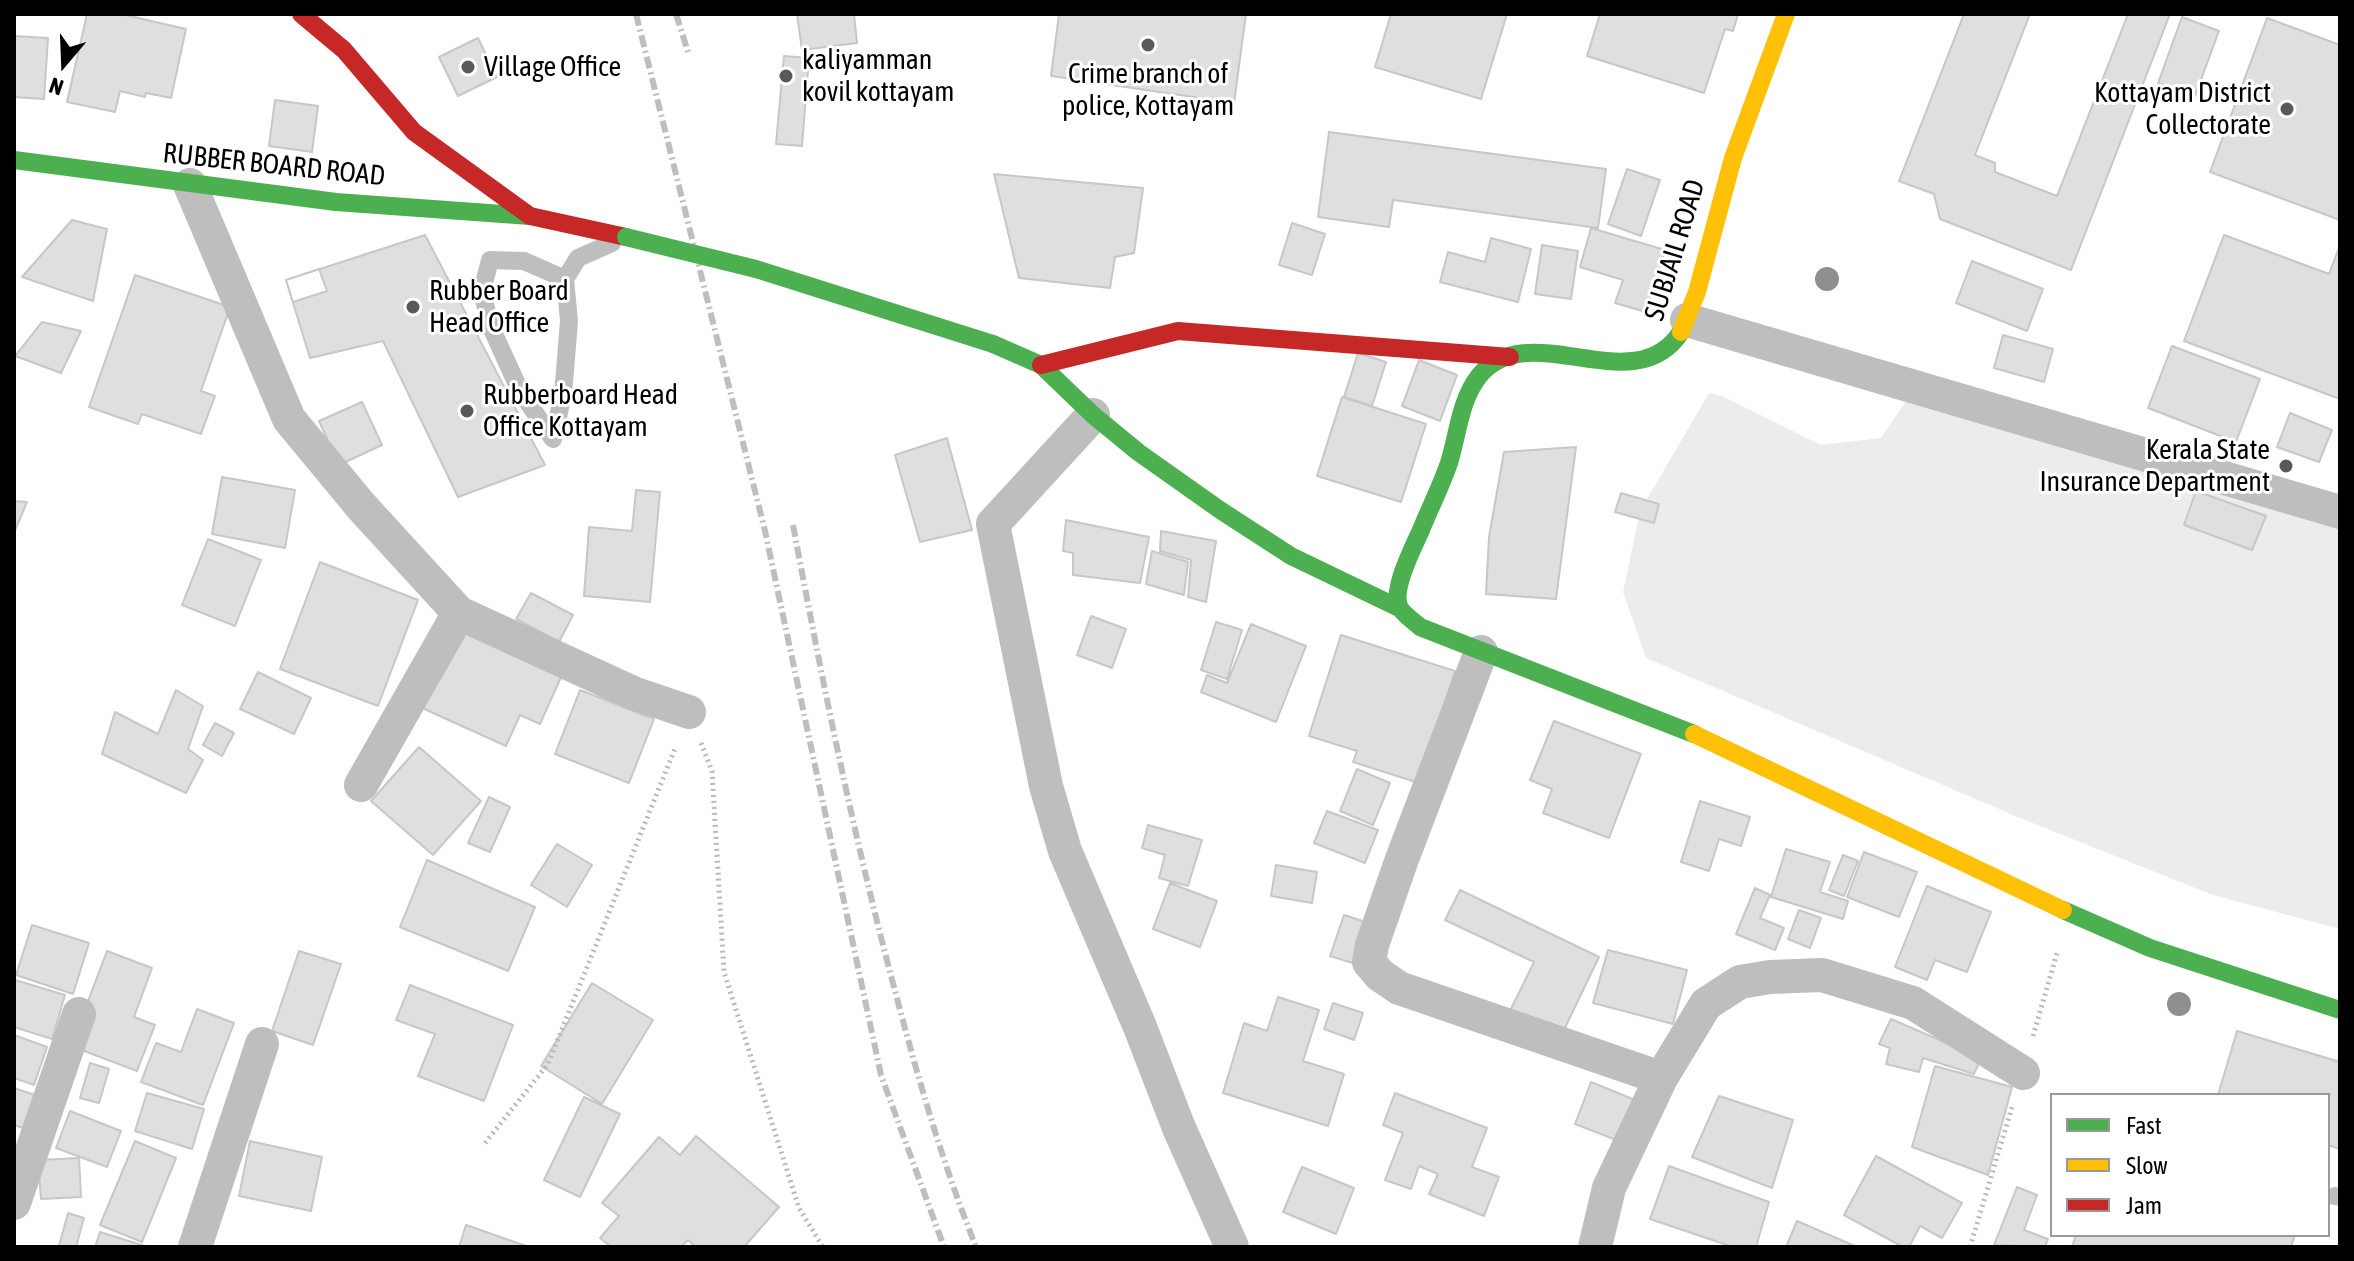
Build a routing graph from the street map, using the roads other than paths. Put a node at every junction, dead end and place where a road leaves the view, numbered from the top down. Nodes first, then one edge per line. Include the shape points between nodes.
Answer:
1 (301, 14) edge
2 (1786, 14) edge
3 (14, 160) edge
4 (190, 185) junction
5 (530, 216) junction
6 (626, 237) junction
7 (565, 279) junction
8 (1687, 320) junction
9 (1510, 357) junction
10 (1041, 365) junction
11 (1093, 415) junction
12 (2340, 512) edge
13 (1399, 608) junction
14 (459, 613) junction
15 (1481, 652) junction
16 (689, 712) road end
17 (361, 785) dead end
18 (2340, 1010) edge
19 (79, 1014) dead end
20 (262, 1044) dead end
21 (2023, 1073) dead end
22 (1661, 1078) junction
23 (14, 1203) edge
24 (195, 1247) edge
25 (1232, 1247) edge
26 (1595, 1247) edge

1 - 5 main road via 344,50 414,132
2 - 8 main road, SUBJAIL ROAD via 1726,181
3 - 4 main road, RUBBER BOARD ROAD
4 - 5 main road, RUBBER BOARD ROAD
4 - 14 street via 289,419
5 - 6 main road, RUBBER BOARD ROAD
6 - 7 lane via 578,258
6 - 10 main road, RUBBER BOARD ROAD, bridge via 756,269 993,344
7 - 7 lane via 568,336 553,439 520,391 490,325 482,291 490,260 524,261
8 - 9 main road, SUBJAIL ROAD via 1661,356 1634,363 1558,355
8 - 12 street
9 - 10 main road via 1178,331
9 - 13 main road, SUBJAIL ROAD via 1488,366 1473,382 1449,463 1401,580
10 - 11 main road
11 - 13 main road via 1138,452 1291,556
11 - 25 street via 993,524 1046,786 1065,851
13 - 15 main road via 1420,627
14 - 16 street via 633,693
14 - 17 street
15 - 18 main road via 1702,737 2093,925
15 - 22 street via 1369,962 1399,988
19 - 23 street
20 - 24 street
21 - 22 street via 1913,1003 1822,975 1740,982 1706,1004
22 - 26 street via 1609,1188

